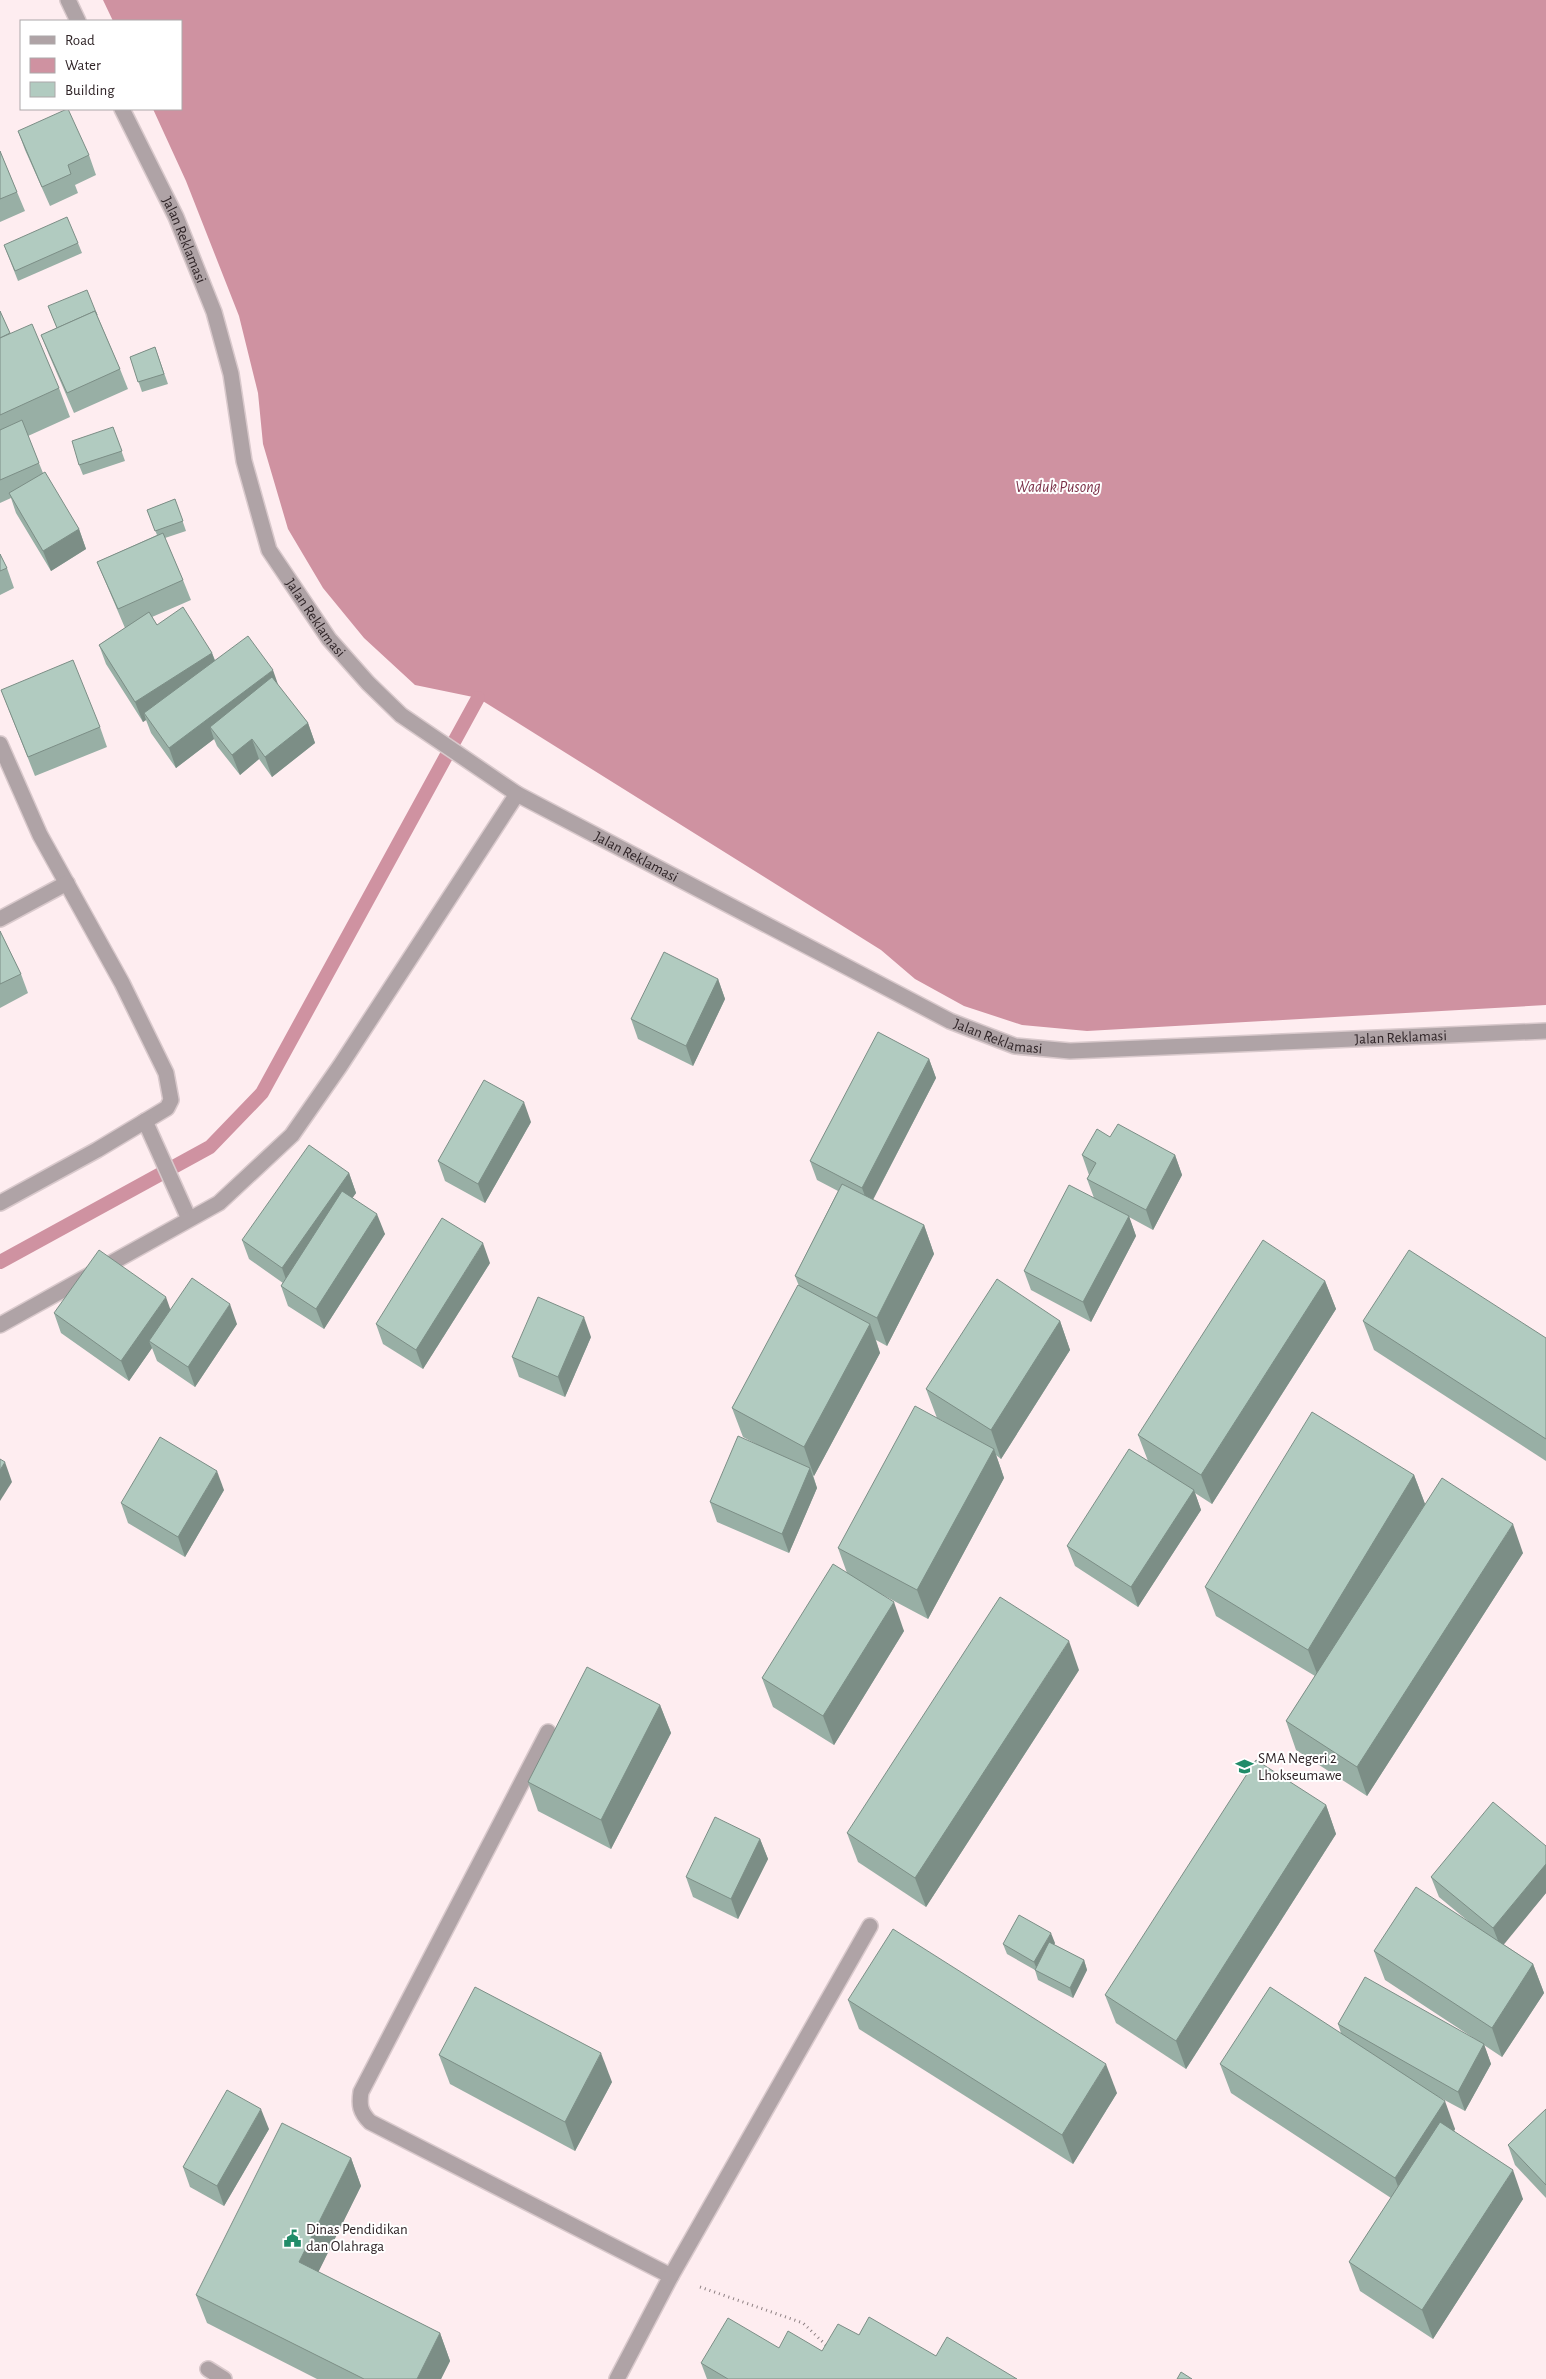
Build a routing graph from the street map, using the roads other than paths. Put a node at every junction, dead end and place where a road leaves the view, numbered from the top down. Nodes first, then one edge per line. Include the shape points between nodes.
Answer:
1 (68, 0) edge
2 (78, 20) edge
3 (122, 110) edge
4 (0, 744) edge
5 (517, 794) junction
6 (68, 883) junction
7 (0, 919) edge
8 (1546, 1030) edge
9 (145, 1121) junction
10 (0, 1203) edge
11 (186, 1212) junction
12 (0, 1325) edge
13 (548, 1732) dead end
14 (870, 1926) dead end
15 (671, 2276) junction
16 (208, 2369) dead end
17 (224, 2379) edge
18 (617, 2379) edge

1 - 2 street
3 - 5 street, Jalan Reklamasi via 176,217 214,312 231,374 244,461 268,550 329,639 368,683 401,715
4 - 6 street via 40,835
5 - 8 street, Jalan Reklamasi via 950,1021 1015,1046 1070,1051
5 - 11 street via 292,1135 219,1203
6 - 7 street
6 - 9 street via 166,1074 171,1100 167,1108
9 - 10 street
9 - 11 street
11 - 12 street
13 - 15 street via 361,2092 359,2104 370,2122
14 - 15 street
15 - 18 street
16 - 17 street

